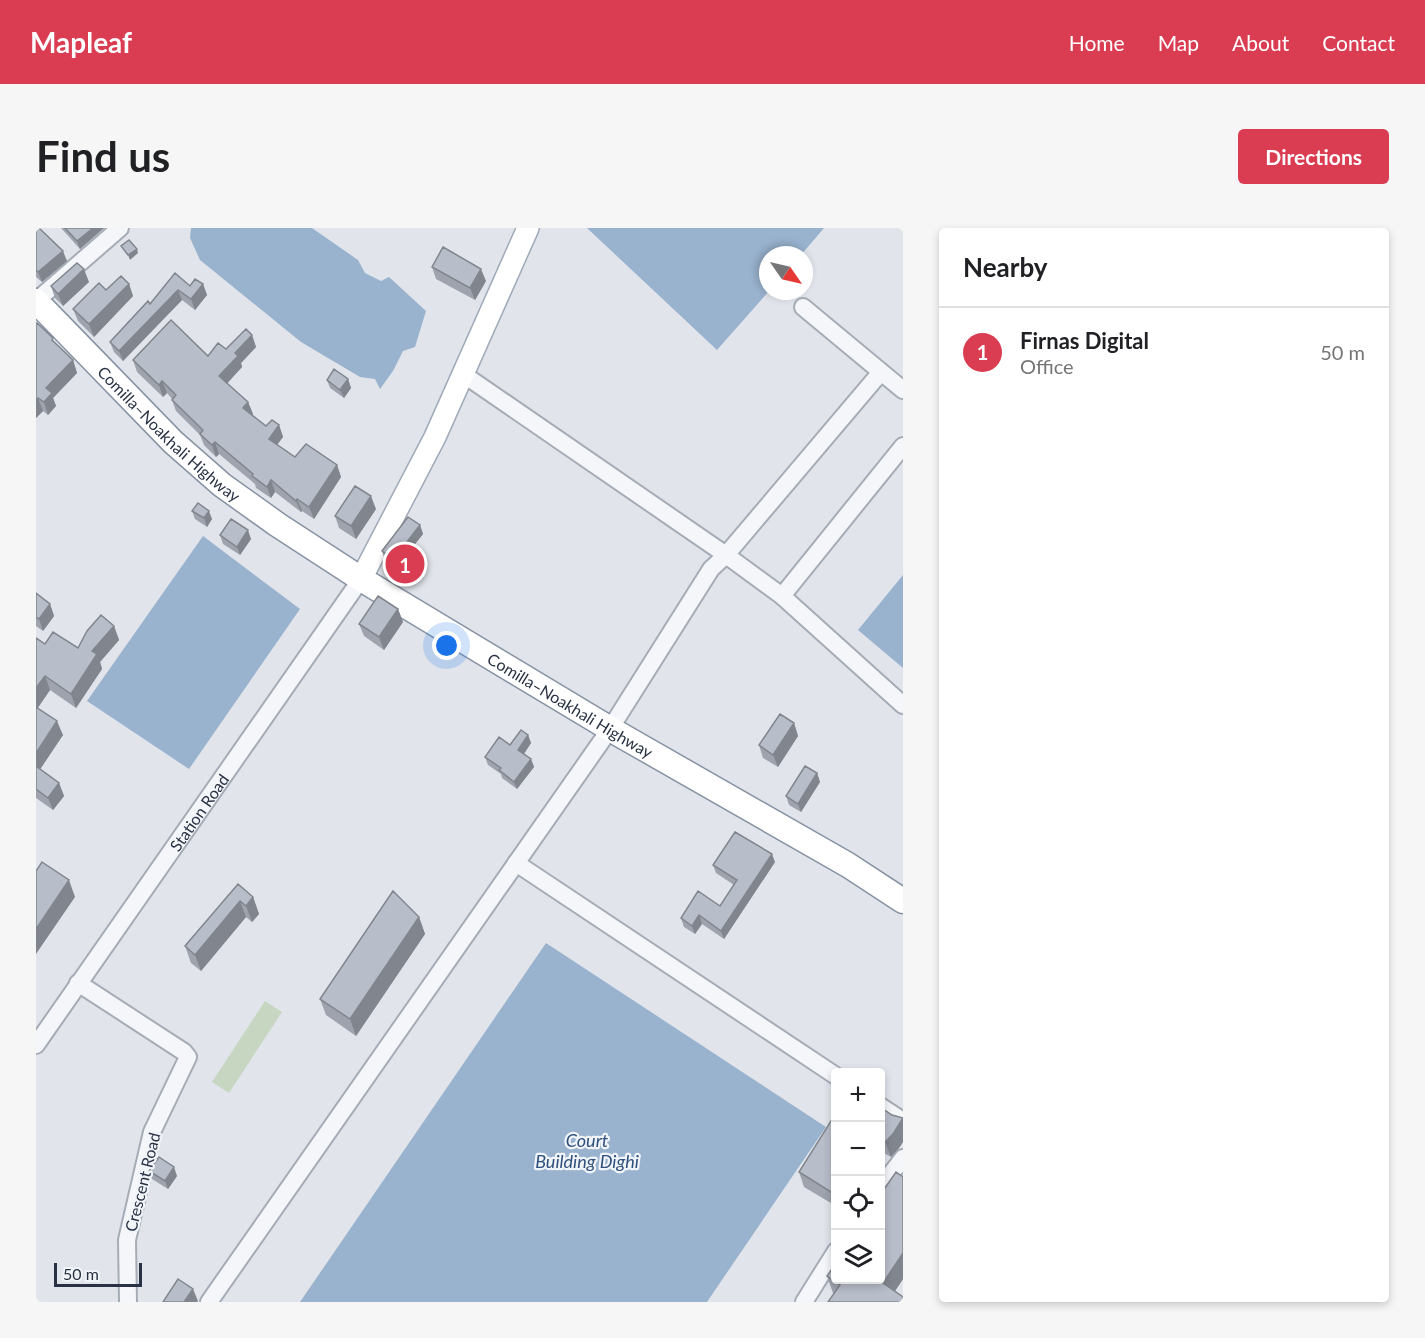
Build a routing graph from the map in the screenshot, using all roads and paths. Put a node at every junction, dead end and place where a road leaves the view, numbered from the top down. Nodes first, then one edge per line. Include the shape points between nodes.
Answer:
1 (120, 228) edge
2 (528, 228) edge
3 (36, 301) edge
4 (803, 307) dead end
5 (881, 372) junction
6 (463, 374) junction
7 (903, 390) edge
8 (903, 446) edge
9 (726, 555) junction
10 (362, 579) junction
11 (782, 596) junction
12 (903, 705) edge
13 (610, 729) junction
14 (516, 863) junction
15 (903, 901) edge
16 (78, 983) junction
17 (36, 1045) edge
18 (831, 1073) edge
19 (885, 1109) edge
20 (903, 1121) edge
21 (903, 1158) edge
22 (885, 1181) edge
23 (831, 1259) edge
24 (128, 1302) edge
25 (209, 1302) edge
26 (804, 1302) edge

1 - 3 street
2 - 6 main road
3 - 10 highway, Comilla–Noakhali Highway via 173,442 222,485
4 - 5 street
5 - 7 street
5 - 9 street
6 - 9 street
6 - 10 main road
8 - 11 street
9 - 11 street
9 - 13 street via 711,569
10 - 13 highway, Comilla–Noakhali Highway
10 - 16 street, Station Road
11 - 12 street
13 - 14 street
13 - 15 highway, Comilla–Noakhali Highway via 848,865
14 - 18 street
14 - 25 street
16 - 17 street, Station Road
16 - 24 street, Crescent Road via 188,1057 152,1132 127,1240
19 - 20 street
21 - 22 street
23 - 26 street

